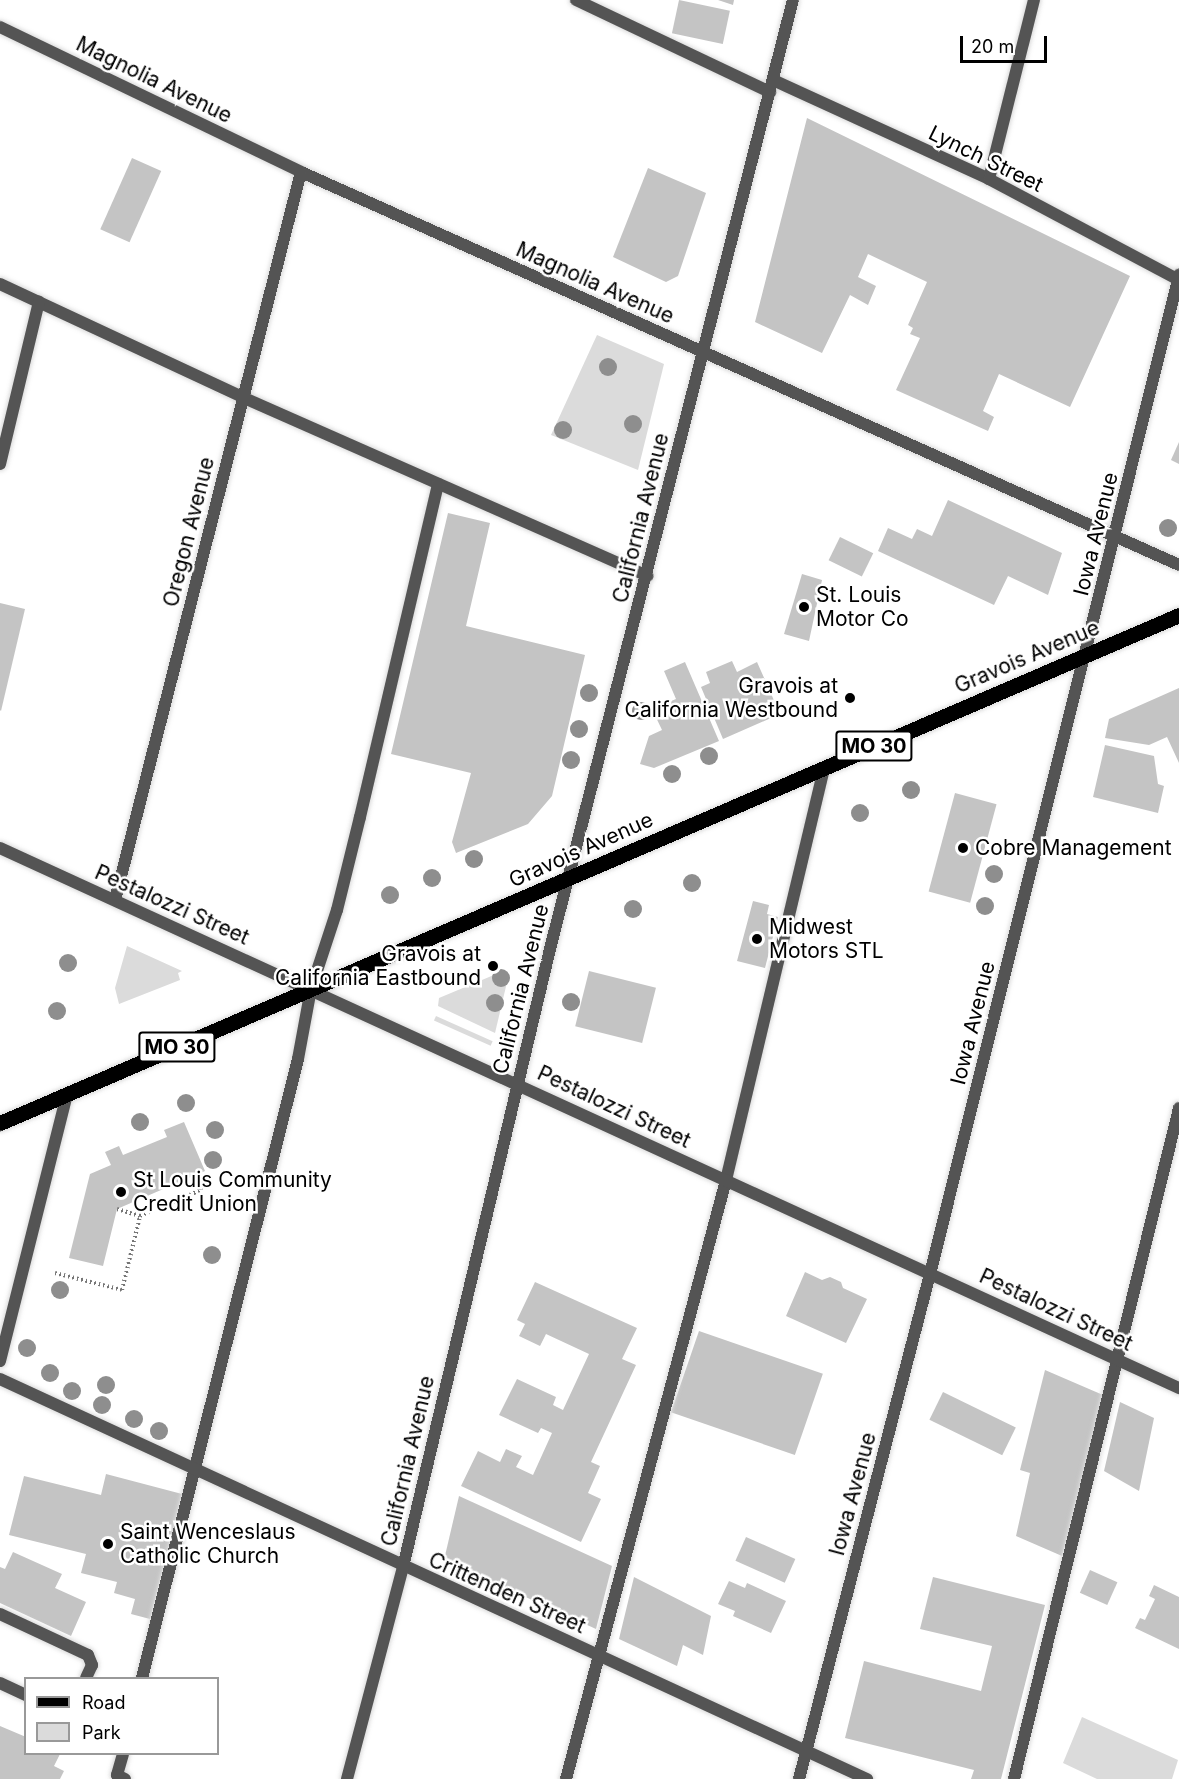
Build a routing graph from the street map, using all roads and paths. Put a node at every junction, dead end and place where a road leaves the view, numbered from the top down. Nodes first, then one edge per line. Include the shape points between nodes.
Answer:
1 (576, 0) edge
2 (793, 0) edge
3 (1034, 0) edge
4 (0, 27) edge
5 (772, 86) junction
6 (301, 172) junction
7 (989, 179) junction
8 (1179, 278) edge
9 (0, 284) edge
10 (39, 302) junction
11 (703, 353) junction
12 (244, 398) junction
13 (0, 464) edge
14 (438, 484) junction
15 (1116, 535) junction
16 (1179, 565) edge
17 (646, 576) junction
18 (1179, 615) edge
19 (1086, 655) junction
20 (824, 768) junction
21 (0, 848) edge
22 (569, 878) junction
23 (115, 900) junction
24 (311, 989) junction
25 (517, 1084) junction
26 (67, 1095) junction
27 (1179, 1108) edge
28 (0, 1123) edge
29 (196, 1175) dead end
30 (726, 1180) junction
31 (117, 1209) dead end
32 (140, 1216) junction
33 (55, 1273) dead end
34 (930, 1274) junction
35 (1117, 1360) junction
36 (0, 1361) edge
37 (0, 1379) edge
38 (1179, 1388) edge
39 (198, 1469) junction
40 (403, 1567) junction
41 (0, 1614) edge
42 (599, 1656) junction
43 (86, 1677) edge
44 (142, 1677) edge
45 (0, 1683) edge
46 (24, 1694) edge
47 (806, 1752) junction
48 (123, 1755) edge
49 (125, 1779) edge
50 (347, 1779) edge
51 (566, 1779) edge
52 (799, 1779) edge
53 (867, 1779) edge
54 (1014, 1779) edge

1 - 5 street, Lynch Street
2 - 5 street, California Avenue
3 - 7 street
4 - 6 street, Magnolia Avenue
5 - 7 street, Lynch Street
5 - 11 street, California Avenue
6 - 11 street, Magnolia Avenue
6 - 12 street, Oregon Avenue
7 - 8 street, Lynch Street
8 - 15 street, Iowa Avenue
9 - 10 street
10 - 12 street
10 - 13 street
11 - 15 street, Magnolia Avenue
11 - 17 street, California Avenue
12 - 14 street
12 - 23 street, Oregon Avenue
14 - 17 street
14 - 24 street via 337,910
15 - 16 street, Magnolia Avenue
15 - 19 street, Iowa Avenue
17 - 22 street, California Avenue
18 - 19 main road, Gravois Avenue / MO 30
19 - 20 main road, Gravois Avenue / MO 30
19 - 34 street, Iowa Avenue
20 - 22 main road, Gravois Avenue / MO 30
20 - 30 street
21 - 23 street, Pestalozzi Street
22 - 24 main road, Gravois Avenue / MO 30
22 - 25 street, California Avenue
23 - 24 street, Pestalozzi Street
24 - 25 street, Pestalozzi Street
24 - 26 main road, Gravois Avenue / MO 30
24 - 39 street via 298,1059
25 - 30 street, Pestalozzi Street
25 - 40 street, California Avenue
26 - 28 main road, Gravois Avenue / MO 30
26 - 36 street
27 - 35 street
29 - 32 path via 201,1190
30 - 34 street, Pestalozzi Street
30 - 42 street
31 - 32 path
32 - 33 path via 122,1290
34 - 35 street, Pestalozzi Street
34 - 47 street, Iowa Avenue
35 - 38 street, Pestalozzi Street
35 - 54 street
37 - 39 street, Crittenden Street
39 - 40 street, Crittenden Street
39 - 44 street
40 - 42 street, Crittenden Street
40 - 50 street, California Avenue
41 - 43 street via 88,1655 92,1665
42 - 47 street, Crittenden Street
42 - 51 street
45 - 46 street
47 - 52 street, Iowa Avenue
47 - 53 street, Crittenden Street
48 - 49 street via 117,1775

